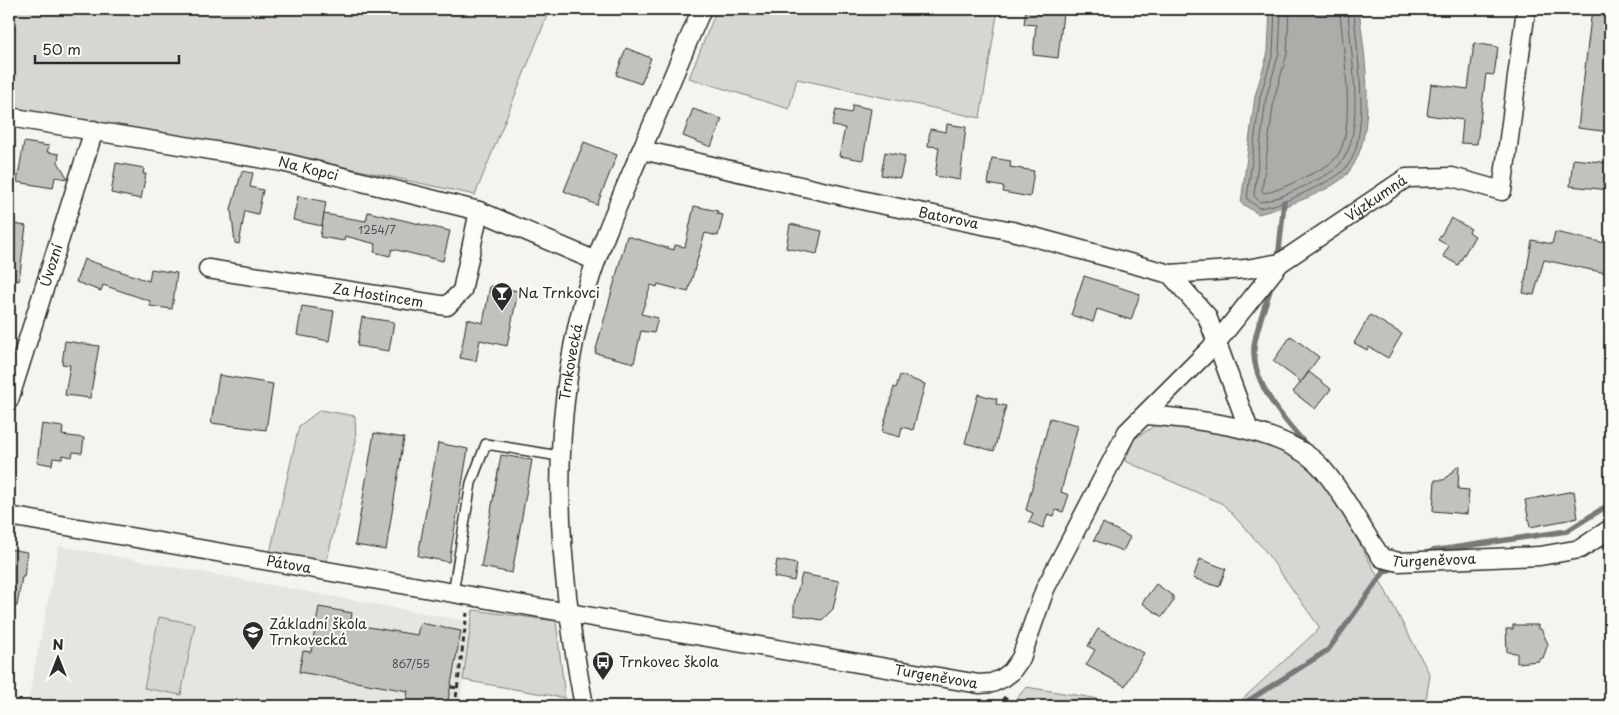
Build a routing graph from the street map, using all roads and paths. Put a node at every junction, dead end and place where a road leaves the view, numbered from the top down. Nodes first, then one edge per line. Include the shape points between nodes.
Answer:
1 (702, 9) edge
2 (1526, 9) edge
3 (9, 117) edge
4 (94, 130) junction
5 (642, 150) junction
6 (479, 211) junction
7 (596, 261) junction
8 (1280, 263) junction
9 (208, 269) dead end
10 (1170, 274) junction
11 (1216, 342) junction
12 (9, 400) edge
13 (1146, 415) junction
14 (1249, 430) junction
15 (559, 456) junction
16 (9, 516) edge
17 (1610, 530) edge
18 (461, 594) junction
19 (569, 613) junction
20 (451, 687) dead end
21 (458, 688) junction
22 (455, 706) edge
23 (584, 706) edge

1 - 5 street, Trnkovecká
2 - 8 street, Výzkumná via 1502,192 1452,177 1406,178
3 - 4 street, Na Kopci
4 - 6 street, Na Kopci via 282,162
4 - 12 street, Úvozní
5 - 7 street, Trnkovecká
5 - 10 street, Batorova via 1012,231
6 - 7 street, Na Kopci
6 - 9 street, Za Hostincem via 462,291 447,306
7 - 15 street, Trnkovecká via 576,333
8 - 10 street
8 - 11 street, Výzkumná
10 - 11 street via 1207,316
11 - 13 street, Výzkumná
11 - 14 street
13 - 14 street, Turgeněvova via 1187,418
13 - 19 street, Turgeněvova via 1127,432 1045,589 1021,658 998,682 979,684
14 - 17 street, Turgeněvova via 1293,448 1320,467 1347,501 1363,532 1382,558 1399,562 1540,556 1580,549
15 - 18 lane via 486,444 471,483
15 - 19 street, Trnkovecká via 560,520
16 - 18 street, Pátova
18 - 19 street, Pátova
18 - 21 path
19 - 23 street, Trnkovecká
20 - 21 path
21 - 22 path

